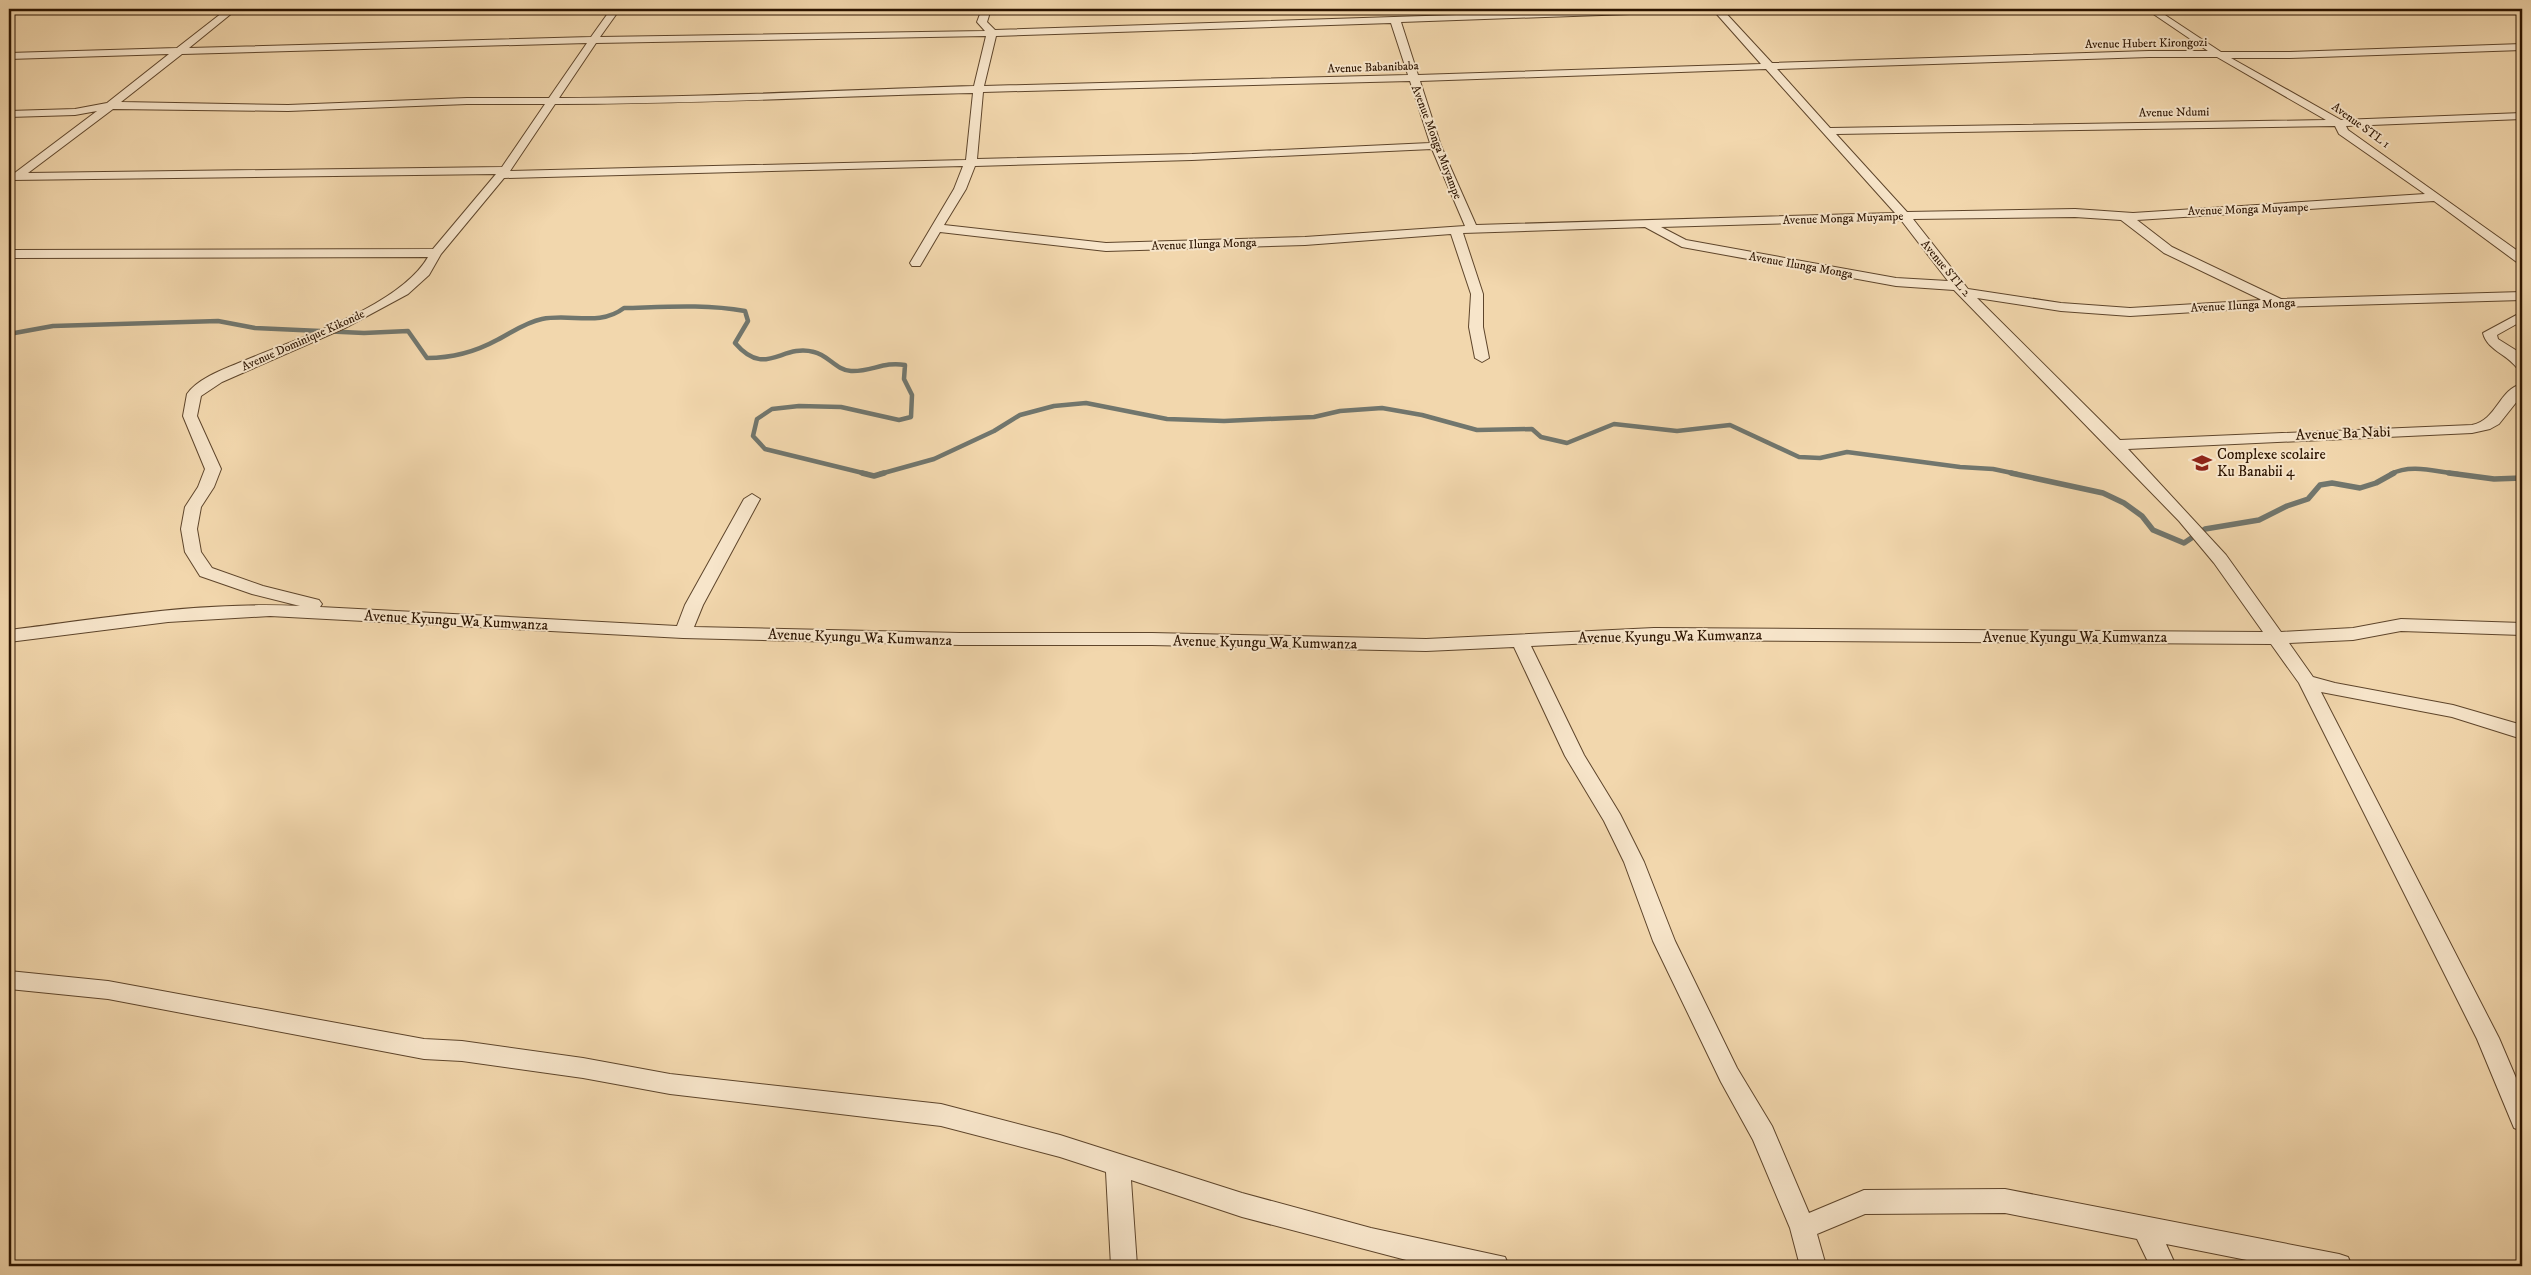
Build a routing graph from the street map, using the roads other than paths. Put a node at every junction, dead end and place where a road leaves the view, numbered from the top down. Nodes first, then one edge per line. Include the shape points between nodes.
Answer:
1 (232, 9) edge
2 (615, 9) edge
3 (986, 9) edge
4 (1713, 9) edge
5 (1717, 9) edge
6 (2150, 9) edge
7 (1395, 19) junction
8 (992, 33) junction
9 (593, 41) junction
10 (2522, 47) edge
11 (183, 49) junction
12 (2218, 54) junction
13 (9, 56) edge
14 (1769, 67) junction
15 (1413, 78) junction
16 (978, 91) junction
17 (553, 101) junction
18 (110, 106) junction
19 (9, 114) edge
20 (2522, 116) edge
21 (2339, 123) junction
22 (1826, 131) junction
23 (1436, 146) junction
24 (971, 161) junction
25 (503, 173) junction
26 (12, 180) edge
27 (2437, 197) junction
28 (1904, 216) junction
29 (2125, 216) junction
30 (1649, 225) junction
31 (937, 228) junction
32 (1472, 229) junction
33 (1456, 231) junction
34 (436, 253) junction
35 (9, 254) edge
36 (2522, 260) edge
37 (916, 262) dead end
38 (1962, 289) junction
39 (2257, 293) junction
40 (2522, 296) edge
41 (2310, 302) junction
42 (2277, 303) junction
43 (2522, 316) edge
44 (1482, 358) dead end
45 (2522, 365) edge
46 (2522, 388) edge
47 (2116, 445) junction
48 (752, 499) dead end
49 (351, 614) junction
50 (2522, 629) edge
51 (683, 632) junction
52 (9, 636) edge
53 (2278, 638) junction
54 (1519, 639) junction
55 (2307, 681) junction
56 (2522, 732) edge
57 (9, 980) edge
58 (2522, 1120) edge
59 (1118, 1166) junction
60 (1803, 1228) junction
61 (2145, 1228) junction
62 (1124, 1266) edge
63 (1496, 1266) edge
64 (1812, 1266) edge
65 (2163, 1266) edge
66 (2339, 1266) edge

1 - 11 street
2 - 9 street, Avenue Dominique Kikonde
3 - 8 street via 982,22
4 - 7 street
5 - 14 street, Avenue STL 2
6 - 12 street, Avenue STL 1
7 - 8 street
7 - 15 street, Avenue Monga Muyampe
8 - 9 street
8 - 16 street
9 - 11 street
9 - 17 street, Avenue Dominique Kikonde
10 - 12 street, Avenue Hubert Kirongozi via 2290,55
11 - 13 street
11 - 18 street
12 - 14 street, Avenue Hubert Kirongozi
12 - 21 street, Avenue STL 1
14 - 15 street, Avenue Babanibaba
14 - 22 street, Avenue STL 2
15 - 16 street, Avenue Babanibaba
15 - 23 street, Avenue Monga Muyampe
16 - 17 street, Avenue Babanibaba via 823,93 676,101
16 - 24 street
17 - 18 street, Avenue Babanibaba via 288,108
17 - 25 street, Avenue Dominique Kikonde
18 - 19 street, Avenue Babanibaba via 75,112
18 - 26 street
20 - 21 street, Avenue Ndumi
21 - 22 street, Avenue Ndumi
21 - 27 street, Avenue STL 1 via 2343,132
22 - 28 street, Avenue STL 2
23 - 24 street via 1192,157
23 - 32 street, Avenue Monga Muyampe
24 - 25 street via 802,168
24 - 31 street via 960,189
25 - 26 street
25 - 34 street, Avenue Dominique Kikonde
27 - 29 street, Avenue Monga Muyampe
27 - 36 street, Avenue STL 1
28 - 29 street, Avenue Monga Muyampe via 2075,213
28 - 30 street, Avenue Monga Muyampe
28 - 38 street, Avenue STL 2
29 - 39 street via 2168,250
30 - 32 street, Avenue Monga Muyampe
30 - 38 street, Avenue Ilunga Monga via 1672,239 1692,245 1896,282
31 - 33 street, Avenue Ilunga Monga via 1106,247 1305,241
31 - 37 street
32 - 33 street, Avenue Ilunga Monga
33 - 44 street via 1477,294 1476,327
34 - 35 street
34 - 49 street, Avenue Dominique Kikonde via 418,279 399,294 329,331 219,377 194,394 190,416 213,470 193,507 190,529 193,552 206,572 258,590
38 - 42 street, Avenue Ilunga Monga via 2095,311 2130,312
38 - 47 street, Avenue STL 2
39 - 41 street
39 - 42 street
40 - 41 street, Avenue Ilunga Monga
41 - 42 street, Avenue Ilunga Monga
43 - 45 street via 2490,333 2492,341 2517,357
46 - 47 street, Avenue Ba Nabi via 2512,394 2488,425 2472,429
47 - 53 street, Avenue STL 2 via 2220,559
48 - 51 street via 694,605
49 - 51 street, Avenue Kyungu Wa Kumwanza
49 - 52 street, Avenue Kyungu Wa Kumwanza via 222,611
50 - 53 street, Avenue Kyungu Wa Kumwanza via 2401,625 2353,634
51 - 54 street, Avenue Kyungu Wa Kumwanza via 1426,645
53 - 54 street, Avenue Kyungu Wa Kumwanza via 1654,634
53 - 55 street
54 - 60 street via 1575,756 1613,819 1634,862 1664,941 1729,1075 1763,1134
55 - 56 street via 2334,690 2453,711
55 - 58 street via 2488,1038
57 - 59 street via 108,990 424,1049 575,1067 670,1084 941,1115 1060,1146
59 - 62 street
59 - 63 street via 1352,1235 1455,1260
60 - 61 street via 1864,1202 1924,1201 2005,1201
60 - 64 street
61 - 65 street
61 - 66 street

